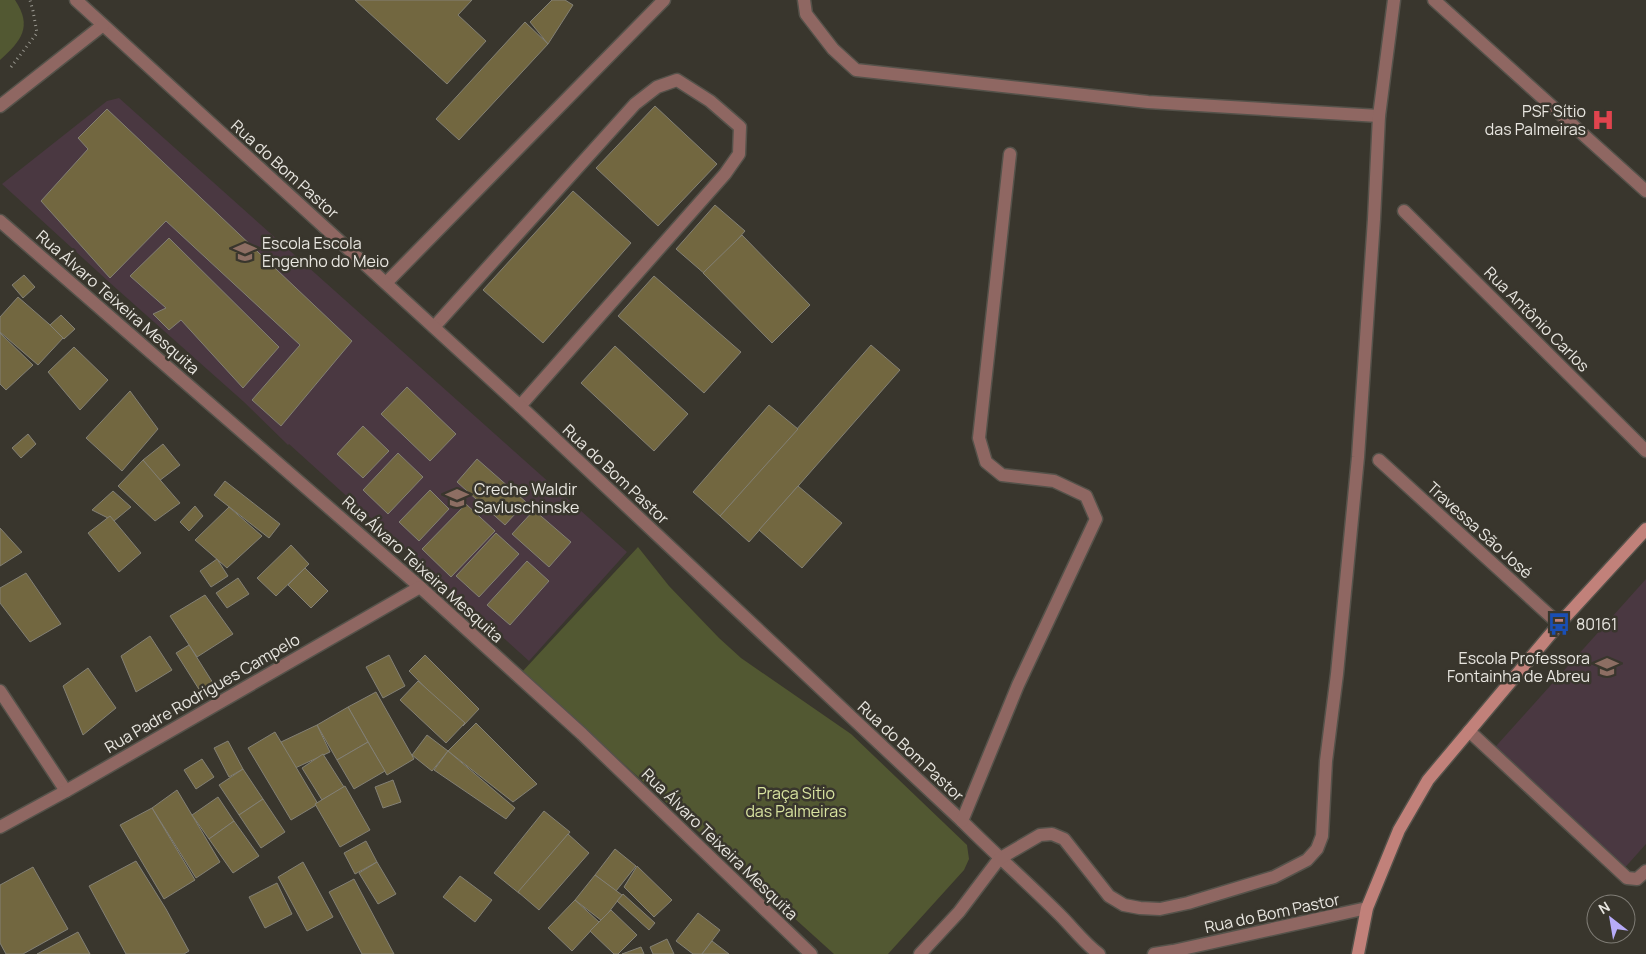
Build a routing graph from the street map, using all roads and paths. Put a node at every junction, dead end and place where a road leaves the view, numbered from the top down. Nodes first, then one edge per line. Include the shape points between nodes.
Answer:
1 (30, 0) edge
2 (76, 0) edge
3 (664, 0) edge
4 (804, 0) edge
5 (1394, 0) edge
6 (1434, 0) edge
7 (103, 25) junction
8 (9, 69) dead end
9 (0, 106) edge
10 (1379, 116) junction
11 (1010, 154) dead end
12 (1646, 191) edge
13 (1404, 211) dead end
14 (0, 221) edge
15 (386, 283) junction
16 (434, 327) junction
17 (520, 406) junction
18 (1646, 451) edge
19 (1380, 460) dead end
20 (1646, 529) edge
21 (420, 587) junction
22 (1559, 624) junction
23 (0, 691) edge
24 (1469, 731) junction
25 (66, 791) junction
26 (962, 821) junction
27 (0, 827) edge
28 (999, 859) junction
29 (1646, 871) edge
30 (1367, 908) junction
31 (812, 954) edge
32 (920, 954) edge
33 (1099, 954) edge
34 (1154, 954) edge
35 (1358, 954) edge

1 - 8 path via 36,33
2 - 7 street, Rua do Bom Pastor
3 - 15 street
4 - 10 street via 806,14 833,49 856,70 1148,102
5 - 10 street
6 - 12 street
7 - 9 street
7 - 15 street, Rua do Bom Pastor
10 - 28 street via 1358,456 1326,761 1322,836 1317,849 1307,860 1274,877 1160,909 1124,905 1108,896 1064,839 1052,834 1040,835
11 - 26 street via 979,438 986,462 1002,475 1054,481 1086,496 1096,519 1018,685
13 - 18 street, Rua Antônio Carlos
14 - 21 street, Rua Álvaro Teixeira Mesquita
15 - 16 street, Rua do Bom Pastor
16 - 17 street, Rua do Bom Pastor
16 - 17 street via 635,104 657,87 677,80 710,101 740,127 739,154 725,174
17 - 26 street, Rua do Bom Pastor
19 - 22 street, Travessa São José
20 - 22 main road
21 - 25 street, Rua Padre Rodrigues Campelo
21 - 31 street, Rua Álvaro Teixeira Mesquita via 582,734
22 - 24 main road
23 - 25 street
24 - 29 street via 1627,878 1637,879
24 - 30 main road via 1428,780 1399,830
25 - 27 street, Rua Padre Rodrigues Campelo
26 - 28 street, Rua do Bom Pastor
28 - 32 street via 959,912
28 - 33 street, Rua do Bom Pastor
30 - 34 street, Rua do Bom Pastor
30 - 35 main road

